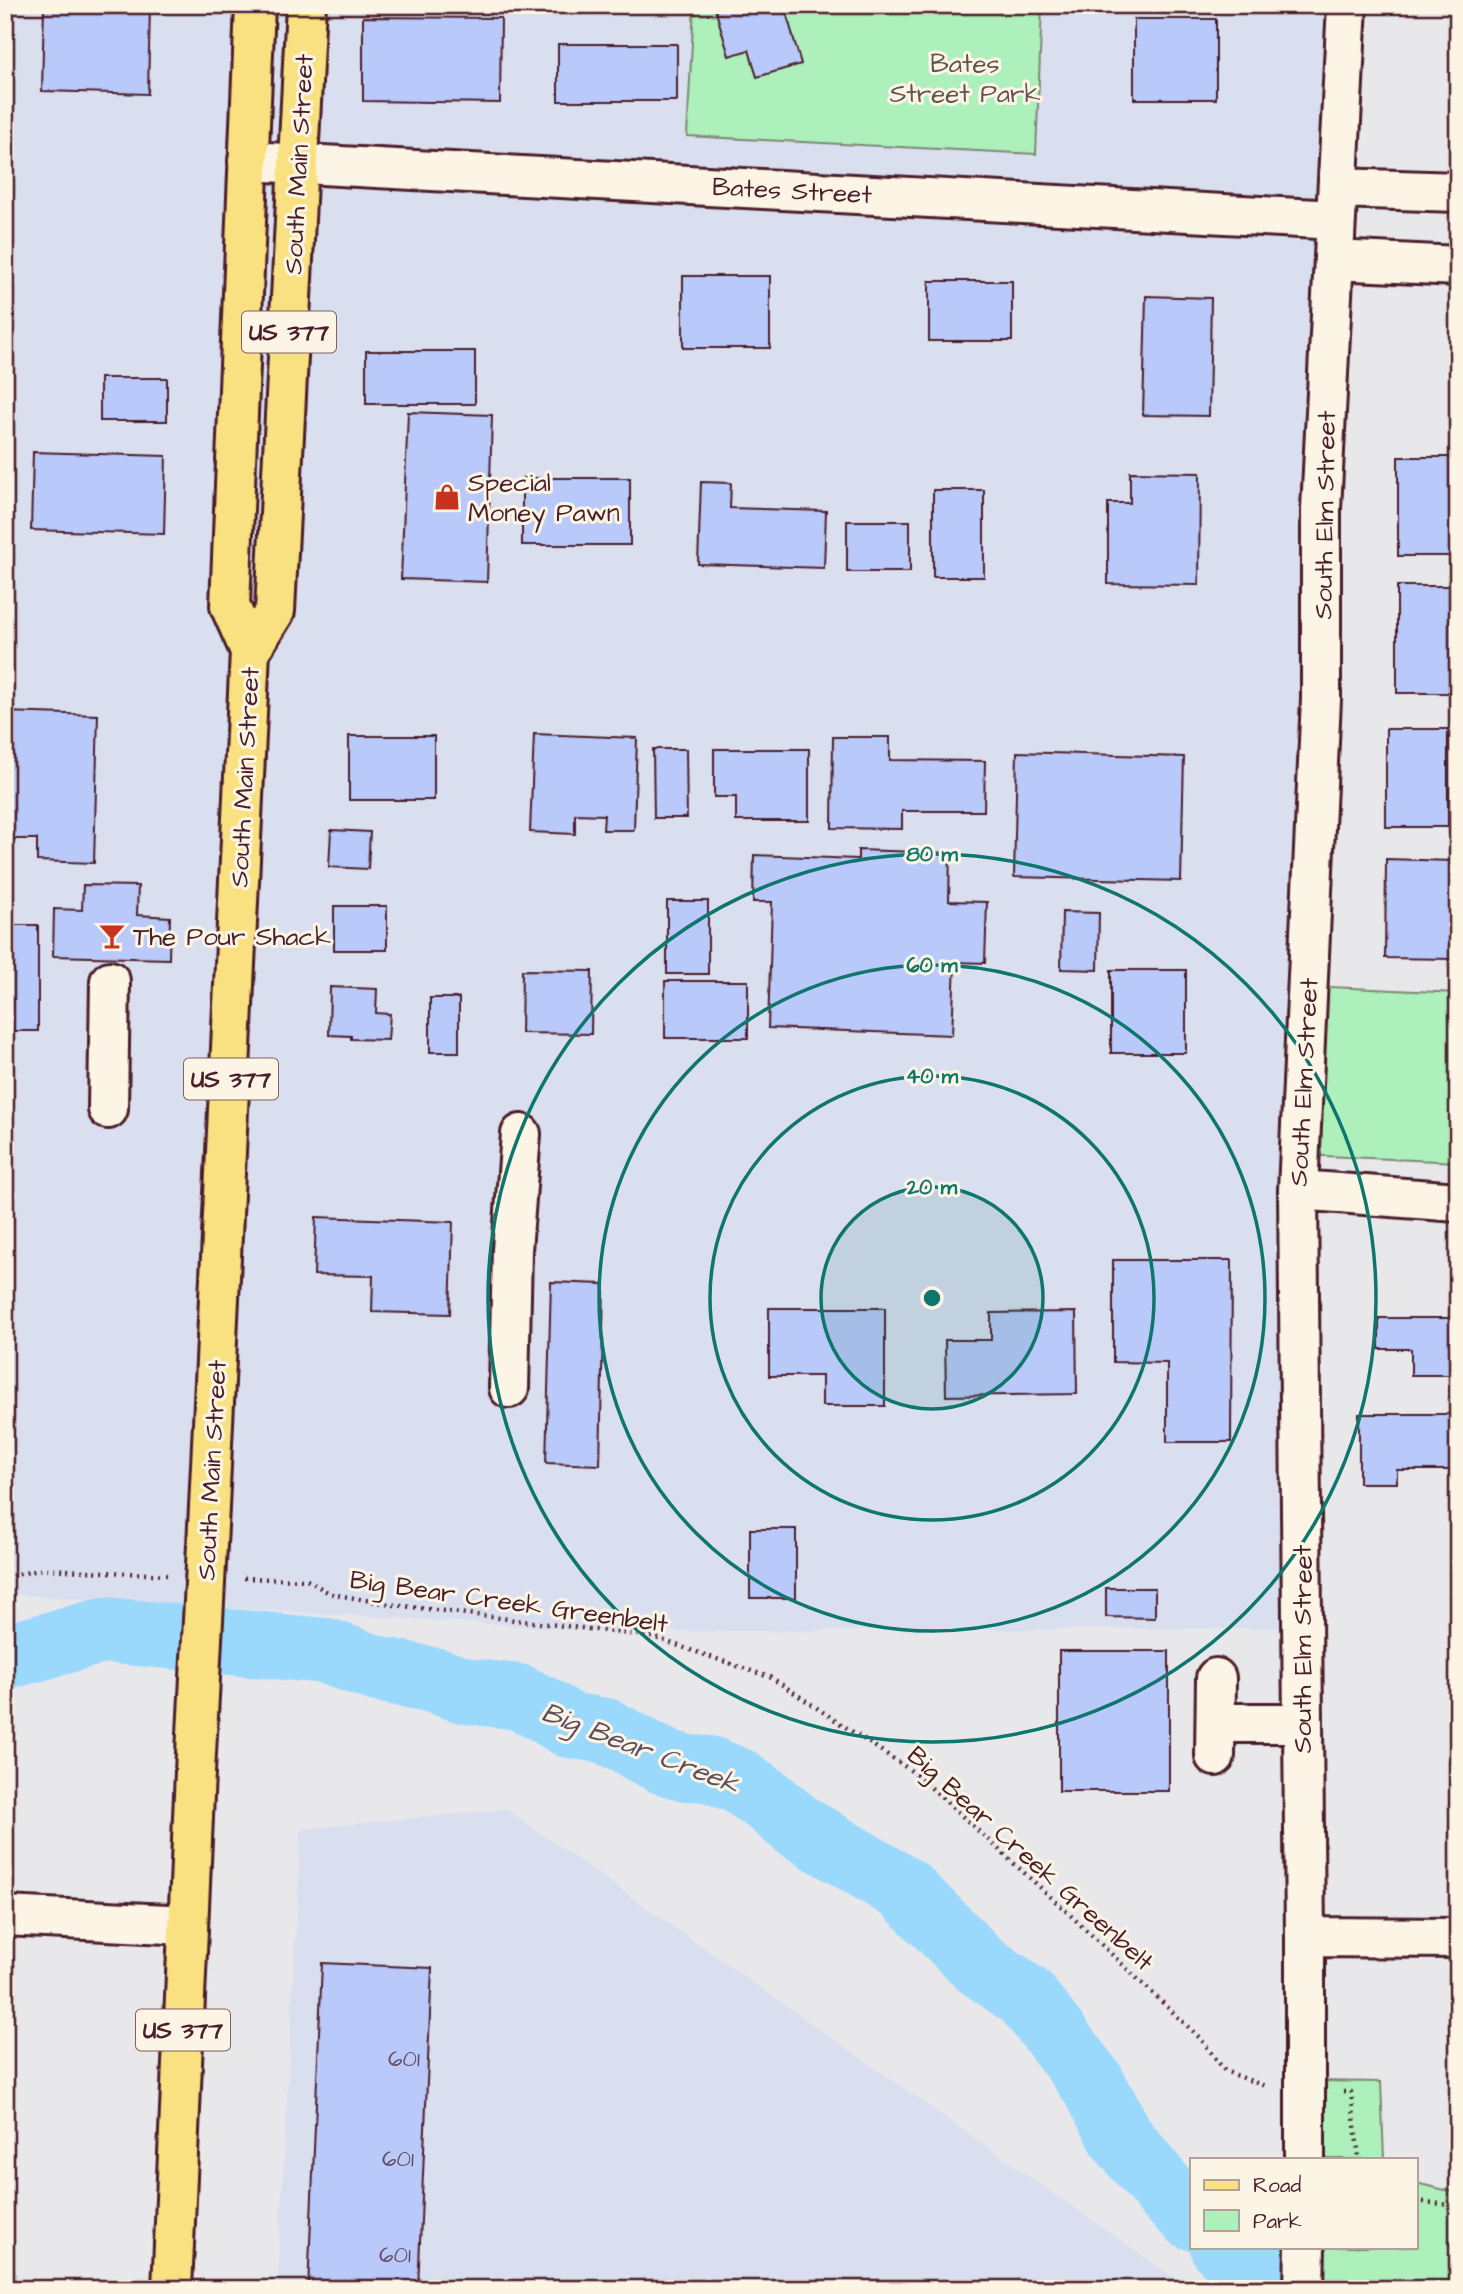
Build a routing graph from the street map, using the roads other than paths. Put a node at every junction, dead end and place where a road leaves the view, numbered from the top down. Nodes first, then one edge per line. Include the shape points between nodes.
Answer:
1 (255, 5) edge
2 (306, 5) edge
3 (1348, 5) edge
4 (248, 161) junction
5 (298, 163) junction
6 (1458, 192) edge
7 (1337, 203) junction
8 (1334, 260) junction
9 (1458, 266) edge
10 (250, 651) junction
11 (110, 981) dead end
12 (108, 1109) dead end
13 (521, 1134) dead end
14 (1298, 1190) junction
15 (1458, 1202) edge
16 (509, 1388) dead end
17 (1216, 1678) dead end
18 (1303, 1723) junction
19 (5, 1916) edge
20 (188, 1925) junction
21 (1305, 1937) junction
22 (1458, 1938) edge
23 (1305, 2158) edge
24 (1305, 2248) edge
25 (172, 2289) edge
26 (1304, 2289) edge

1 - 4 main road, South Main Street / US 377
2 - 5 main road, South Main Street / US 377
3 - 7 street, South Elm Street
4 - 5 street, Bates Street
4 - 10 main road, South Main Street / US 377 via 230,606
5 - 7 street, Bates Street
5 - 10 main road, South Main Street / US 377 via 275,611
6 - 7 street, Bates Street
7 - 8 street, South Elm Street
8 - 9 street
8 - 14 street, South Elm Street via 1321,509 1321,699
10 - 20 main road, South Main Street / US 377, bridge
11 - 12 street
13 - 16 street via 512,1250
14 - 15 street
14 - 18 street, South Elm Street
17 - 18 street via 1215,1739
18 - 21 street, South Elm Street
19 - 20 street
20 - 25 main road, South Main Street / US 377
21 - 22 street
21 - 23 street, South Elm Street
24 - 26 street

